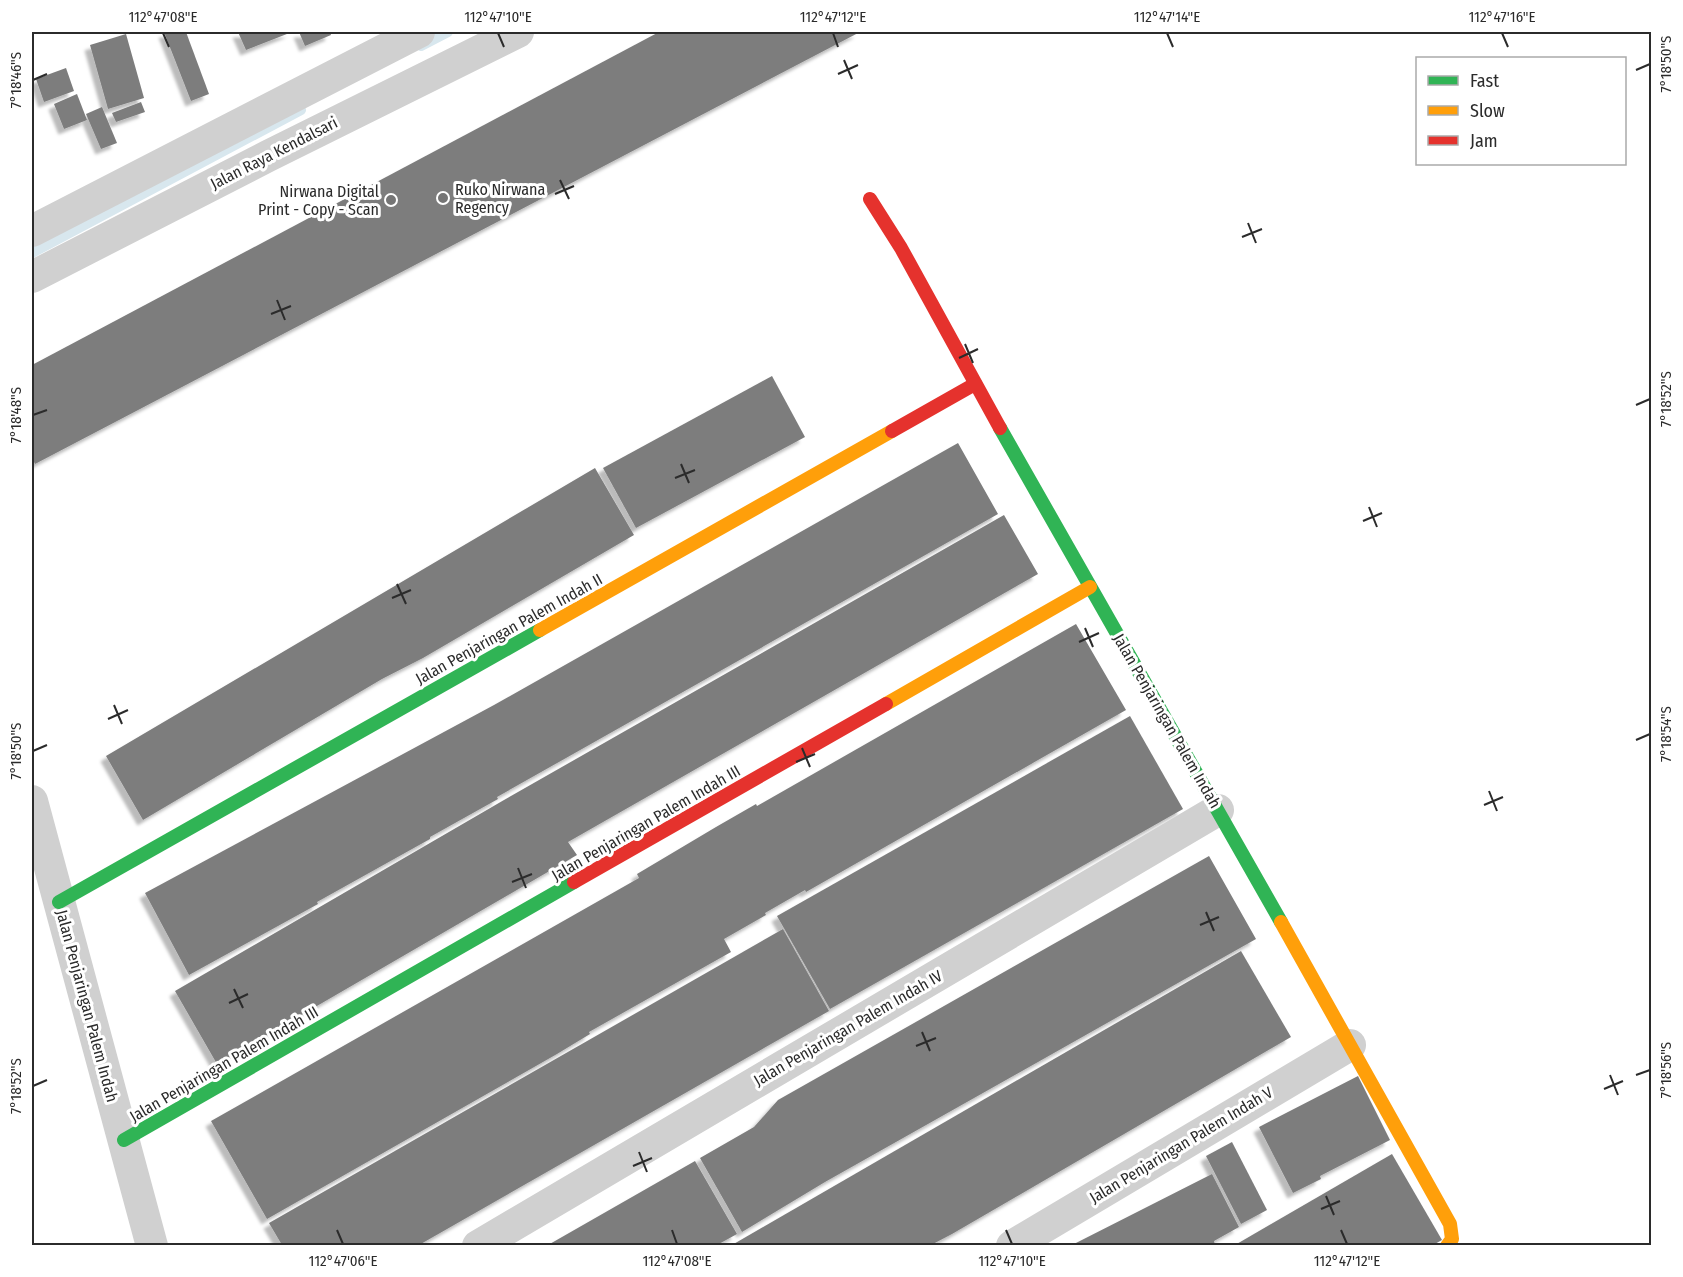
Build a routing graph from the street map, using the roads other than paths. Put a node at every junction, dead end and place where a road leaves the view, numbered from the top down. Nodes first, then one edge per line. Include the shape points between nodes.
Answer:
1 (518, 32) edge
2 (410, 34) edge
3 (870, 199) dead end
4 (32, 231) edge
5 (32, 277) edge
6 (975, 384) junction
7 (1090, 587) junction
8 (32, 801) edge
9 (1218, 810) junction
10 (59, 902) junction
11 (1350, 1045) junction
12 (124, 1140) junction
13 (152, 1245) edge
14 (478, 1245) edge
15 (1012, 1245) edge
16 (1447, 1245) edge

1 - 5 street, Jalan Raya Kendalsari
2 - 4 street
3 - 6 street, Jalan Penjaringan Palem Indah
6 - 7 street, Jalan Penjaringan Palem Indah
6 - 10 street, Jalan Penjaringan Palem Indah II
7 - 9 street, Jalan Penjaringan Palem Indah
7 - 12 street, Jalan Penjaringan Palem Indah III
8 - 10 street, Jalan Penjaringan Palem Indah
9 - 11 street, Jalan Penjaringan Palem Indah
9 - 14 street, Jalan Penjaringan Palem Indah IV
10 - 12 street, Jalan Penjaringan Palem Indah
11 - 15 street, Jalan Penjaringan Palem Indah V
11 - 16 street, Jalan Penjaringan Palem Indah via 1450,1224 1452,1239
12 - 13 street, Jalan Penjaringan Palem Indah

